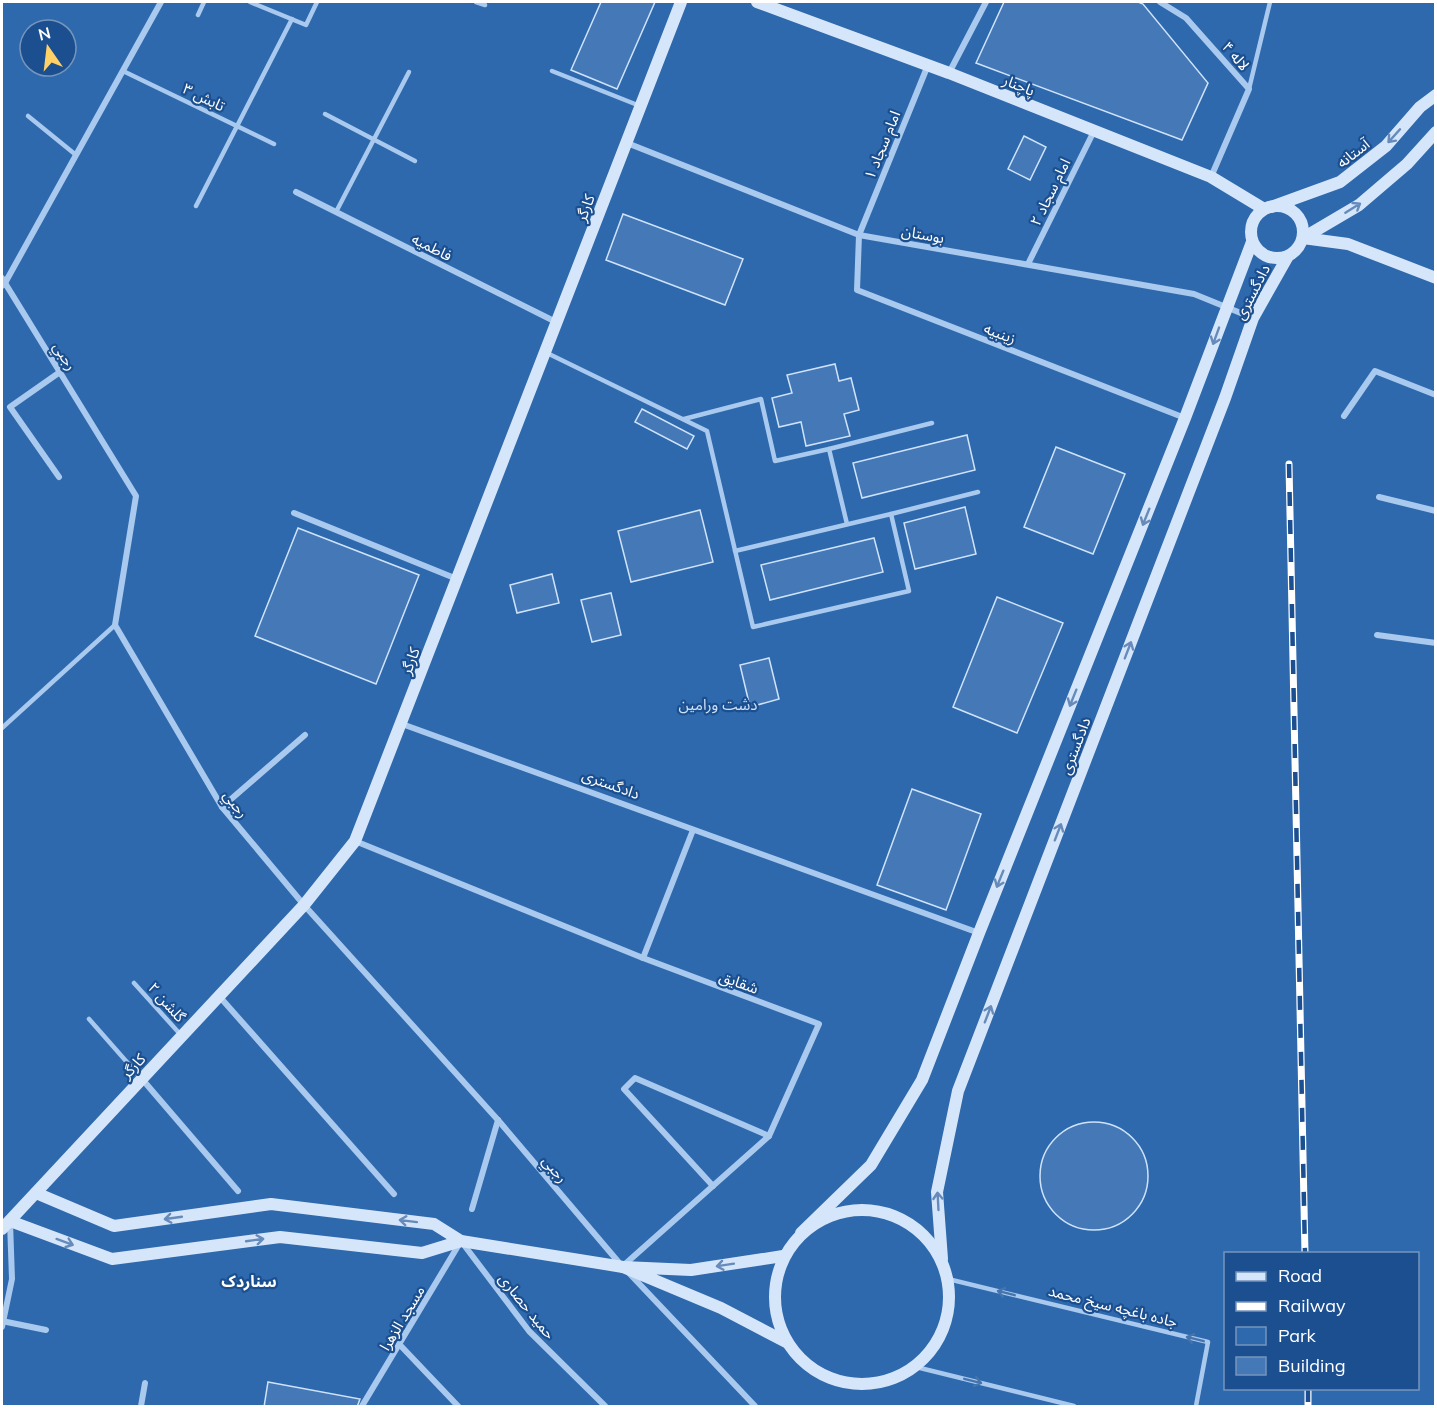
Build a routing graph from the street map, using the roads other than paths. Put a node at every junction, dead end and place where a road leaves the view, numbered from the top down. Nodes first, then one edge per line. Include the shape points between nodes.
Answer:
1 (161, 2) edge
2 (204, 2) edge
3 (250, 2) edge
4 (317, 2) edge
5 (476, 2) edge
6 (681, 2) edge
7 (758, 2) edge
8 (986, 2) edge
9 (1160, 2) edge
10 (1270, 2) edge
11 (485, 5) dead end
12 (198, 15) dead end
13 (292, 19) junction
14 (928, 65) junction
15 (123, 71) junction
16 (552, 71) dead end
17 (409, 72) dead end
18 (949, 73) junction
19 (1249, 89) junction
20 (1436, 95) edge
21 (640, 106) junction
22 (325, 114) dead end
23 (28, 116) dead end
24 (238, 127) junction
25 (1094, 131) junction
26 (1436, 132) edge
27 (374, 139) junction
28 (626, 143) junction
29 (274, 144) dead end
30 (76, 155) junction
31 (416, 161) dead end
32 (1211, 177) junction
33 (296, 192) dead end
34 (196, 206) dead end
35 (1268, 208) junction
36 (336, 212) junction
37 (859, 235) junction
38 (1303, 238) junction
39 (1252, 242) junction
40 (1288, 256) junction
41 (1028, 264) junction
42 (1436, 278) edge
43 (3, 282) edge
44 (1227, 306) junction
45 (1253, 318) junction
46 (556, 322) junction
47 (544, 352) junction
48 (60, 372) junction
49 (1436, 395) edge
50 (1344, 416) dead end
51 (1185, 418) junction
52 (684, 419) junction
53 (932, 423) dead end
54 (829, 449) junction
55 (59, 477) dead end
56 (978, 492) dead end
57 (1379, 497) dead end
58 (1436, 511) edge
59 (294, 513) dead end
60 (891, 514) junction
61 (847, 524) junction
62 (735, 551) junction
63 (458, 579) junction
64 (115, 625) junction
65 (1377, 635) dead end
66 (1436, 644) edge
67 (402, 724) junction
68 (2, 728) edge
69 (305, 735) dead end
70 (222, 807) junction
71 (693, 830) junction
72 (355, 841) junction
73 (304, 905) junction
74 (979, 933) junction
75 (643, 958) junction
76 (134, 983) dead end
77 (219, 996) junction
78 (89, 1019) dead end
79 (182, 1036) junction
80 (142, 1079) junction
81 (498, 1120) junction
82 (769, 1136) junction
83 (712, 1186) junction
84 (238, 1191) dead end
85 (36, 1193) junction
86 (394, 1194) dead end
87 (472, 1209) dead end
88 (6, 1225) edge
89 (801, 1233) junction
90 (461, 1241) junction
91 (783, 1256) junction
92 (942, 1259) junction
93 (623, 1267) junction
94 (948, 1279) junction
95 (2, 1323) edge
96 (46, 1330) dead end
97 (786, 1342) junction
98 (400, 1345) junction
99 (916, 1367) junction
100 (145, 1383) dead end
101 (141, 1407) edge
102 (362, 1407) edge
103 (458, 1407) edge
104 (604, 1407) edge
105 (755, 1407) edge
106 (1074, 1407) edge
107 (1196, 1407) edge

1 - 15 street
2 - 12 lane
3 - 13 lane
4 - 13 lane via 306,26
5 - 11 lane
6 - 21 main road, کارگر
7 - 14 main road, پاچنار
8 - 18 street
9 - 19 street, لاله ۴ via 1186,18
10 - 19 lane
13 - 24 lane
14 - 18 main road, پاچنار
14 - 37 street, امام سجاد ۱
15 - 24 lane, تابش ۳
15 - 30 street
16 - 21 lane
17 - 27 lane
18 - 25 main road, پاچنار
19 - 32 street, لاله ۴
20 -> 35 main road, آستانه via 1420,107 1386,146 1340,182
21 - 28 main road, کارگر
22 - 27 lane
23 - 30 lane
24 - 29 lane, تابش ۳
24 - 34 lane
25 - 32 main road, پاچنار
25 - 41 street, امام سجاد ۲
38 -> 26 main road via 1359,205 1407,164
27 - 31 lane
27 - 36 lane
28 - 37 street, بوستان
28 - 46 main road, کارگر
30 - 43 street
32 - 35 main road, پاچنار
33 - 36 street, فاطميه
35 - 38 main road via 1287,208 1298,217
35 - 39 main road via 1254,219
36 - 46 street, فاطميه
37 - 41 street, بوستان
37 - 51 street, زينبيه via 857,290
38 - 40 main road
38 - 42 main road via 1348,243
39 - 40 main road via 1263,255
39 - 44 main road, دادگستری
40 - 45 main road, دادگستری
41 - 44 street, بوستان via 1194,294
43 - 48 street, رجبي
44 - 45 street, بوستان
44 -> 51 main road, دادگستری
92 -> 45 main road, دادگستری via 937,1192 958,1091
46 - 47 main road, کارگر
47 - 52 lane
47 - 63 main road, کارگر
48 - 55 street via 10,407
48 - 64 street, رجبي via 136,496
49 - 50 street via 1375,371
51 -> 74 main road, دادگستری
52 - 54 lane via 761,399 775,461
52 - 62 lane via 707,431
53 - 54 lane
54 - 61 lane
56 - 60 lane
57 - 58 street
59 - 63 street
60 - 61 lane
60 - 62 lane via 909,591 753,627
61 - 62 lane
63 - 67 main road, کارگر
64 - 68 lane
64 - 70 street, رجبي
65 - 66 street
67 - 71 street, دادگستری
67 - 72 main road, کارگر
69 - 70 street
70 - 73 street, رجبي
71 - 74 street, دادگستری
71 - 75 street
72 - 73 main road, کارگر
72 - 75 street, شقايق
73 - 77 main road, کارگر
73 - 81 street, رجبي
74 - 89 main road, دادگستری via 922,1080 871,1165
75 - 82 street, شقايق via 819,1024
76 - 79 lane, گلشن ۲
77 - 79 main road, کارگر
77 - 86 street
78 - 80 lane
79 - 80 main road, کارگر
80 - 84 street
80 - 85 main road, کارگر
81 - 87 street
81 - 93 street, رجبي
82 - 83 street, شقايق
82 - 83 street via 635,1078 624,1089
83 - 93 street, شقايق
85 - 88 main road, کارگر
90 -> 85 main road via 434,1224 271,1204 114,1226
88 -> 90 main road via 112,1259 280,1237 422,1253
88 - 95 street via 12,1279
89 - 91 main road
89 - 92 main road via 826,1216 852,1209 879,1210 905,1220 926,1236
90 - 93 main road
90 - 98 street, مسجد الزهرا
90 - 104 street, حمید حصاری via 529,1331
91 -> 93 main road via 691,1270
91 - 97 main road via 774,1285 775,1314
92 - 94 main road
93 - 97 main road via 721,1308
93 - 105 street
94 - 99 main road via 948,1317 936,1344
107 -> 94 lane, جاده باغچه سیخ محمد via 1208,1342
95 - 96 street
97 - 99 main road via 805,1364 831,1379 860,1385 890,1380
98 - 102 street, مسجد الزهرا
98 - 103 street
99 -> 106 lane
100 - 101 street

